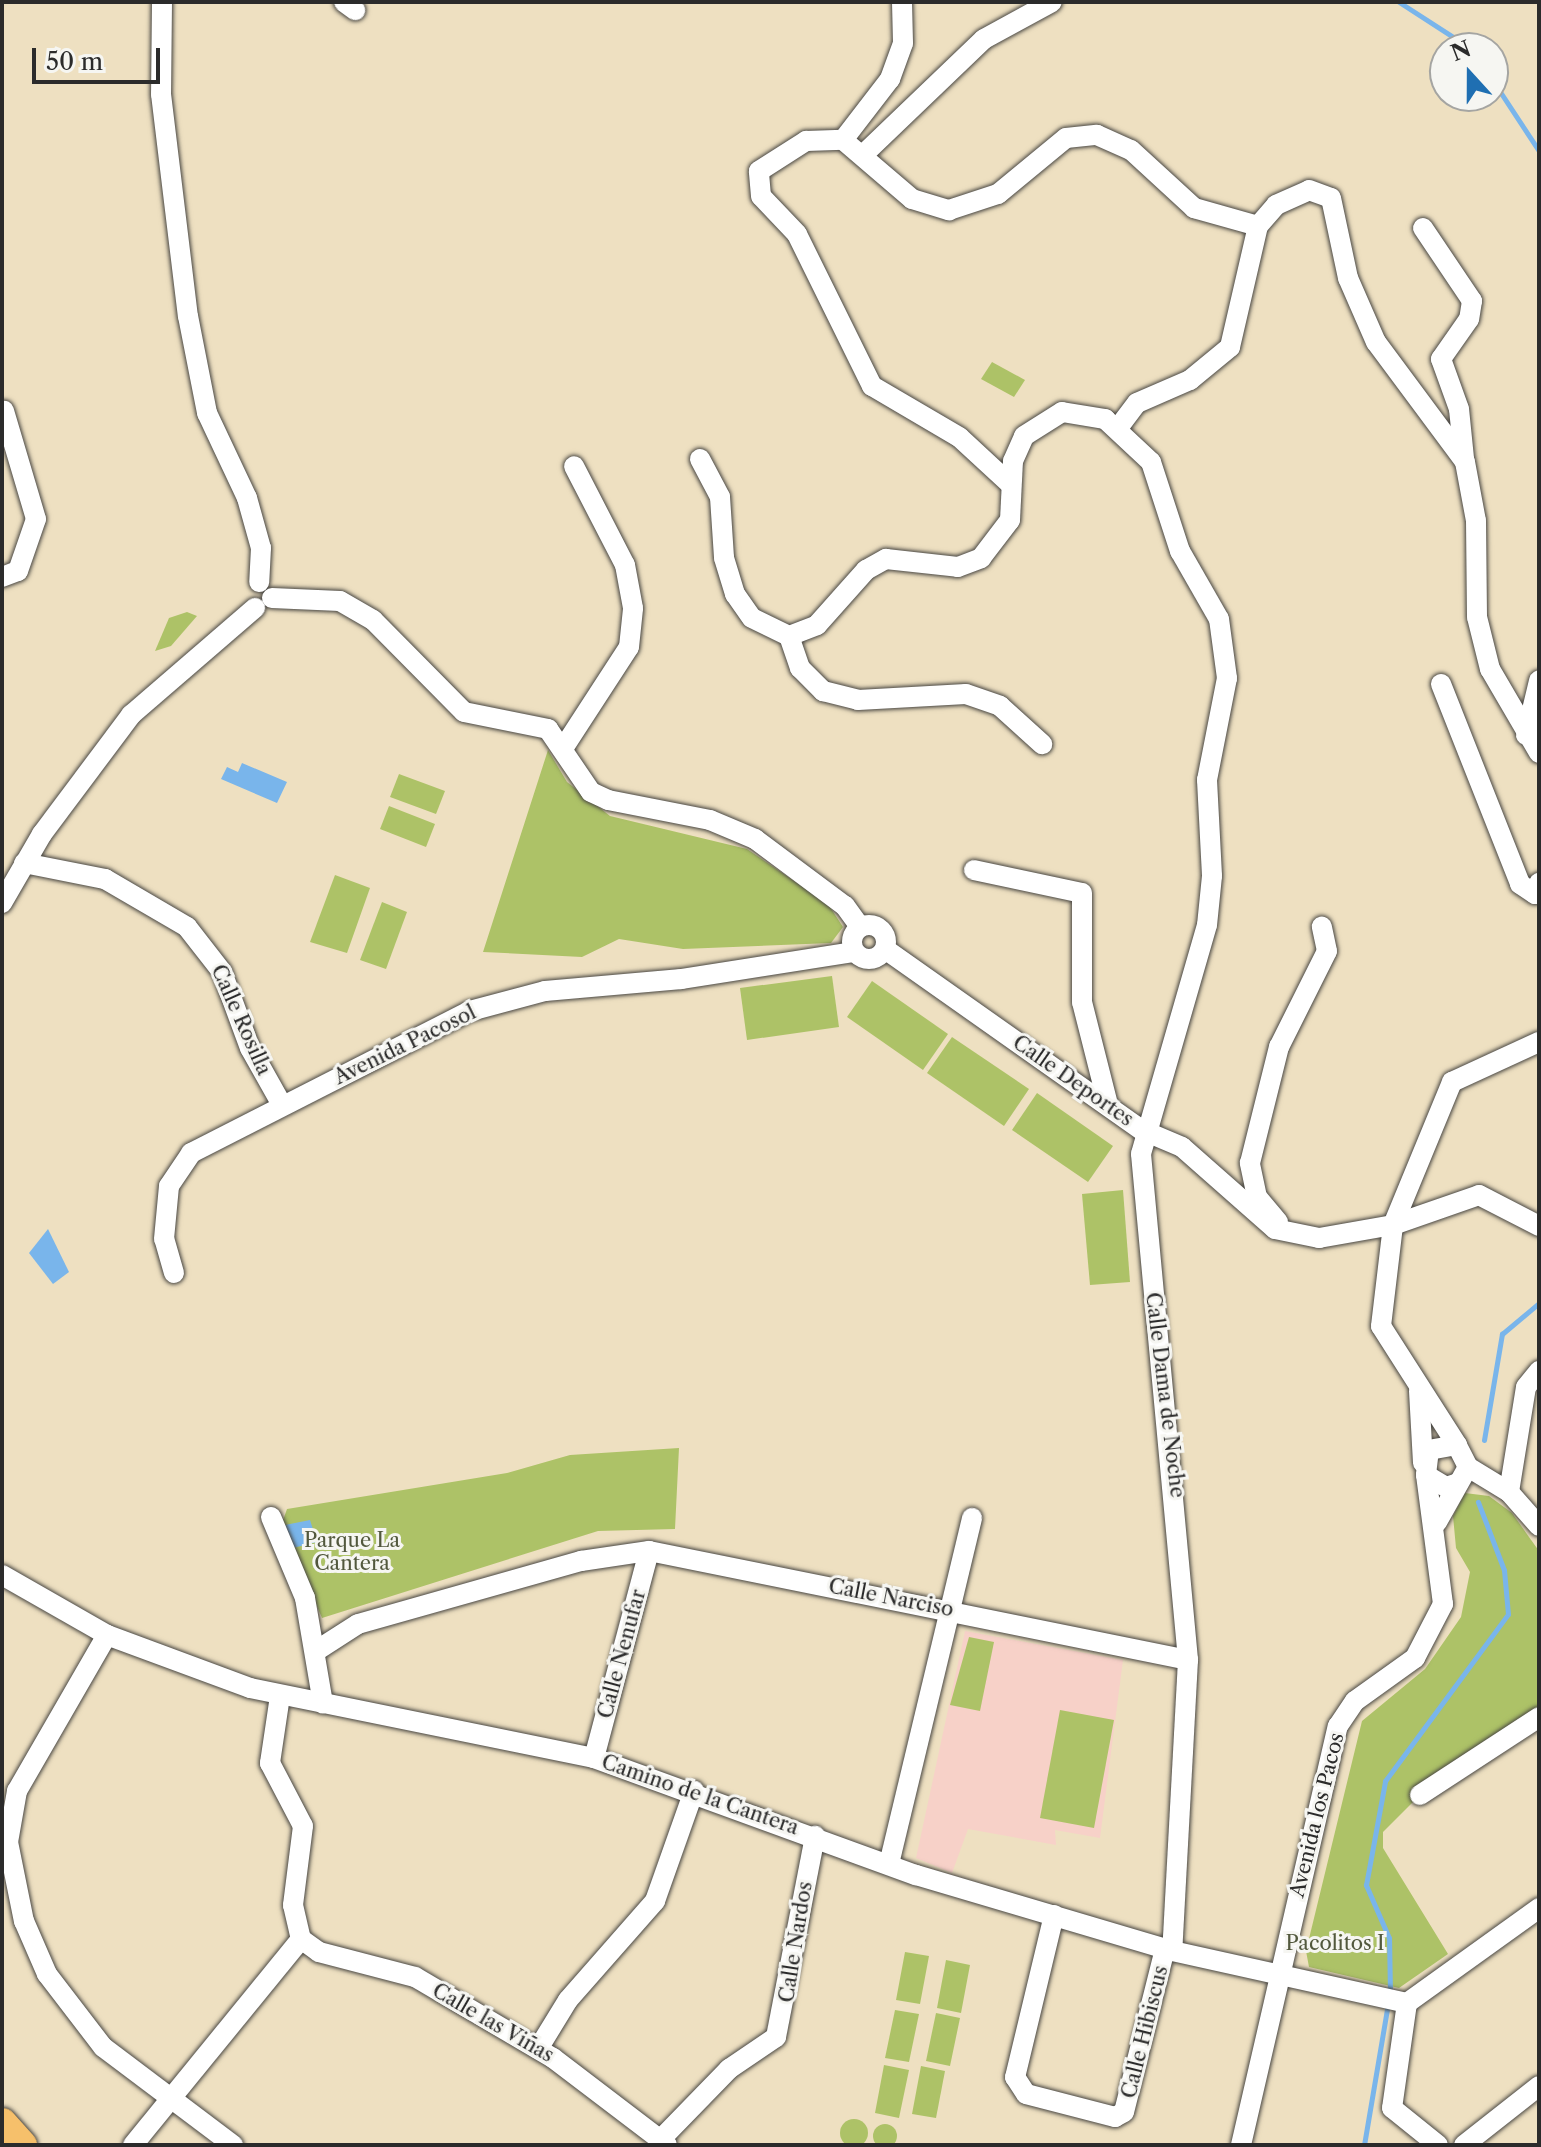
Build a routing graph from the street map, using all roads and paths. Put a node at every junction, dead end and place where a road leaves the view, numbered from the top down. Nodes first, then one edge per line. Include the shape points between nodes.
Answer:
1 (162, 2) edge
2 (902, 2) edge
3 (1052, 2) edge
4 (843, 140) junction
5 (866, 152) junction
6 (1258, 226) junction
7 (1423, 228) dead end
8 (1459, 409) junction
9 (4, 411) dead end
10 (1439, 422) junction
11 (1118, 428) junction
12 (700, 459) dead end
13 (1465, 462) junction
14 (574, 466) dead end
15 (1010, 484) junction
16 (2, 577) edge
17 (262, 596) junction
18 (789, 636) junction
19 (1539, 681) edge
20 (1441, 684) dead end
21 (1526, 735) junction
22 (1042, 744) dead end
23 (564, 747) junction
24 (1539, 753) edge
25 (24, 863) junction
26 (974, 870) dead end
27 (1539, 883) edge
28 (2, 903) edge
29 (860, 927) junction
30 (1322, 927) dead end
31 (885, 949) junction
32 (854, 952) junction
33 (1539, 1042) edge
34 (282, 1105) junction
35 (1108, 1105) junction
36 (1142, 1130) junction
37 (1393, 1225) junction
38 (1539, 1226) edge
39 (1293, 1236) junction
40 (174, 1273) dead end
41 (1539, 1371) edge
42 (1419, 1391) junction
43 (1457, 1445) junction
44 (1425, 1469) junction
45 (1463, 1475) junction
46 (1509, 1492) junction
47 (271, 1517) dead end
48 (972, 1518) dead end
49 (1437, 1522) junction
50 (1539, 1526) edge
51 (649, 1551) junction
52 (2, 1575) edge
53 (949, 1609) junction
54 (107, 1635) junction
55 (319, 1649) junction
56 (1188, 1660) junction
57 (280, 1696) junction
58 (323, 1703) junction
59 (1539, 1717) edge
60 (594, 1758) junction
61 (694, 1791) junction
62 (1420, 1795) dead end
63 (815, 1836) junction
64 (889, 1864) junction
65 (1539, 1908) edge
66 (1054, 1915) junction
67 (301, 1939) junction
68 (1168, 1950) junction
69 (1279, 1974) junction
70 (1407, 2003) junction
71 (538, 2049) junction
72 (1539, 2086) edge
73 (170, 2099) junction
74 (2, 2123) edge
75 (664, 2142) edge
76 (22, 2145) edge
77 (133, 2145) edge
78 (233, 2145) edge
79 (1241, 2145) edge
80 (1438, 2145) edge
81 (1464, 2145) edge

1 - 17 street via 161,94 188,316 207,413 247,498 261,548
2 - 4 street via 903,43 890,79
3 - 5 street via 984,39
4 - 5 street
4 - 15 street via 806,141 776,156 759,171 761,196 797,234 872,386 959,437
5 - 6 street via 912,199 949,210 998,194 1066,138 1097,135 1131,150 1194,208
6 - 10 street via 1288,195 1309,190 1331,198 1360,312
6 - 11 street via 1230,347 1190,380 1137,403
7 - 8 street via 1472,301 1469,319 1441,359
8 - 10 street
8 - 13 street
9 - 16 street via 36,519 18,571
10 - 13 street
11 - 15 street via 1084,413 1039,421 1024,436
11 - 36 street via 1151,462 1180,551 1219,619 1226,650 1207,780 1212,876 1207,925
12 - 18 street via 720,497 724,558 735,594 752,618
13 - 21 street via 1477,534 1477,617 1490,669
14 - 23 street via 625,565 633,608 629,647
15 - 18 street via 1010,520 981,558 958,567 886,559 866,570 817,625
17 - 23 street via 340,601 373,620 464,712 535,722
17 - 25 street via 131,715
18 - 22 street via 800,668 823,691 858,700 966,694 1000,706
19 - 21 street
20 - 27 street via 1520,884 1535,894
21 - 24 street
23 - 29 street via 591,792 755,839 845,906
25 - 28 street
25 - 34 street, Calle Rosilla via 105,879 187,927 222,972 250,1048
26 - 35 street via 1082,893 1082,1002
29 - 31 street, Calle Deportes via 877,927
29 - 32 street
30 - 39 street via 1327,951 1279,1047 1250,1163 1257,1197
31 - 32 street, Avenida Pacosol via 870,959
31 - 35 street, Calle Deportes
32 - 34 street, Avenida Pacosol via 510,998
33 - 37 street, Avenida los Pacos via 1452,1082
34 - 40 street, Avenida Pacosol via 191,1153 169,1186 164,1239
35 - 36 street, Calle Deportes
36 - 39 street, Calle Deportes via 1182,1147 1245,1209
36 - 56 street, Calle Dama de Noche
37 - 38 street via 1479,1195
37 - 39 street
37 - 42 street, Avenida los Pacos via 1381,1326
41 - 46 street via 1526,1387
42 - 43 street, Avenida los Pacos
42 - 44 street, Avenida los Pacos
43 - 44 street via 1442,1442
43 - 45 street, Avenida los Pacos
44 - 45 street via 1446,1487
44 - 49 street, Avenida los Pacos
45 - 46 street
45 - 49 street
46 - 50 street
47 - 55 street
48 - 53 street
49 - 69 street, Avenida los Pacos via 1443,1604 1434,1631 1415,1658 1355,1701 1338,1726
51 - 53 street, Calle Narciso
51 - 55 street, Calle Narciso via 581,1561 358,1624
51 - 60 street, Calle Nenufar
52 - 54 street, Camino de la Cantera
53 - 56 street, Calle Narciso
53 - 64 street
54 - 57 street, Camino de la Cantera
54 - 73 street via 17,1791 8,1842 24,1921 72,2014
55 - 58 street
56 - 68 street
57 - 58 street, Camino de la Cantera
57 - 67 street via 270,1763 303,1826 293,1905
58 - 60 street, Camino de la Cantera
59 - 62 street
60 - 61 street, Camino de la Cantera
61 - 63 street, Camino de la Cantera
61 - 71 street via 655,1901 568,2000
63 - 64 street, Camino de la Cantera
63 - 75 street, Calle Nardos via 776,2037 729,2069
64 - 66 street, Camino de la Cantera
65 - 70 street
66 - 68 street, Camino de la Cantera
66 - 68 street, Calle Hibiscus via 1015,2077 1026,2094 1115,2117 1124,2112
67 - 71 street, Calle las Viñas via 342,1960 392,1966
67 - 73 street
68 - 69 street, Camino de la Cantera
69 - 70 street, Camino de la Cantera
69 - 79 street, Avenida los Pacos
70 - 80 street via 1392,2108
71 - 75 street, Calle las Viñas
72 - 81 street
73 - 77 street
73 - 78 street
74 - 76 highway

